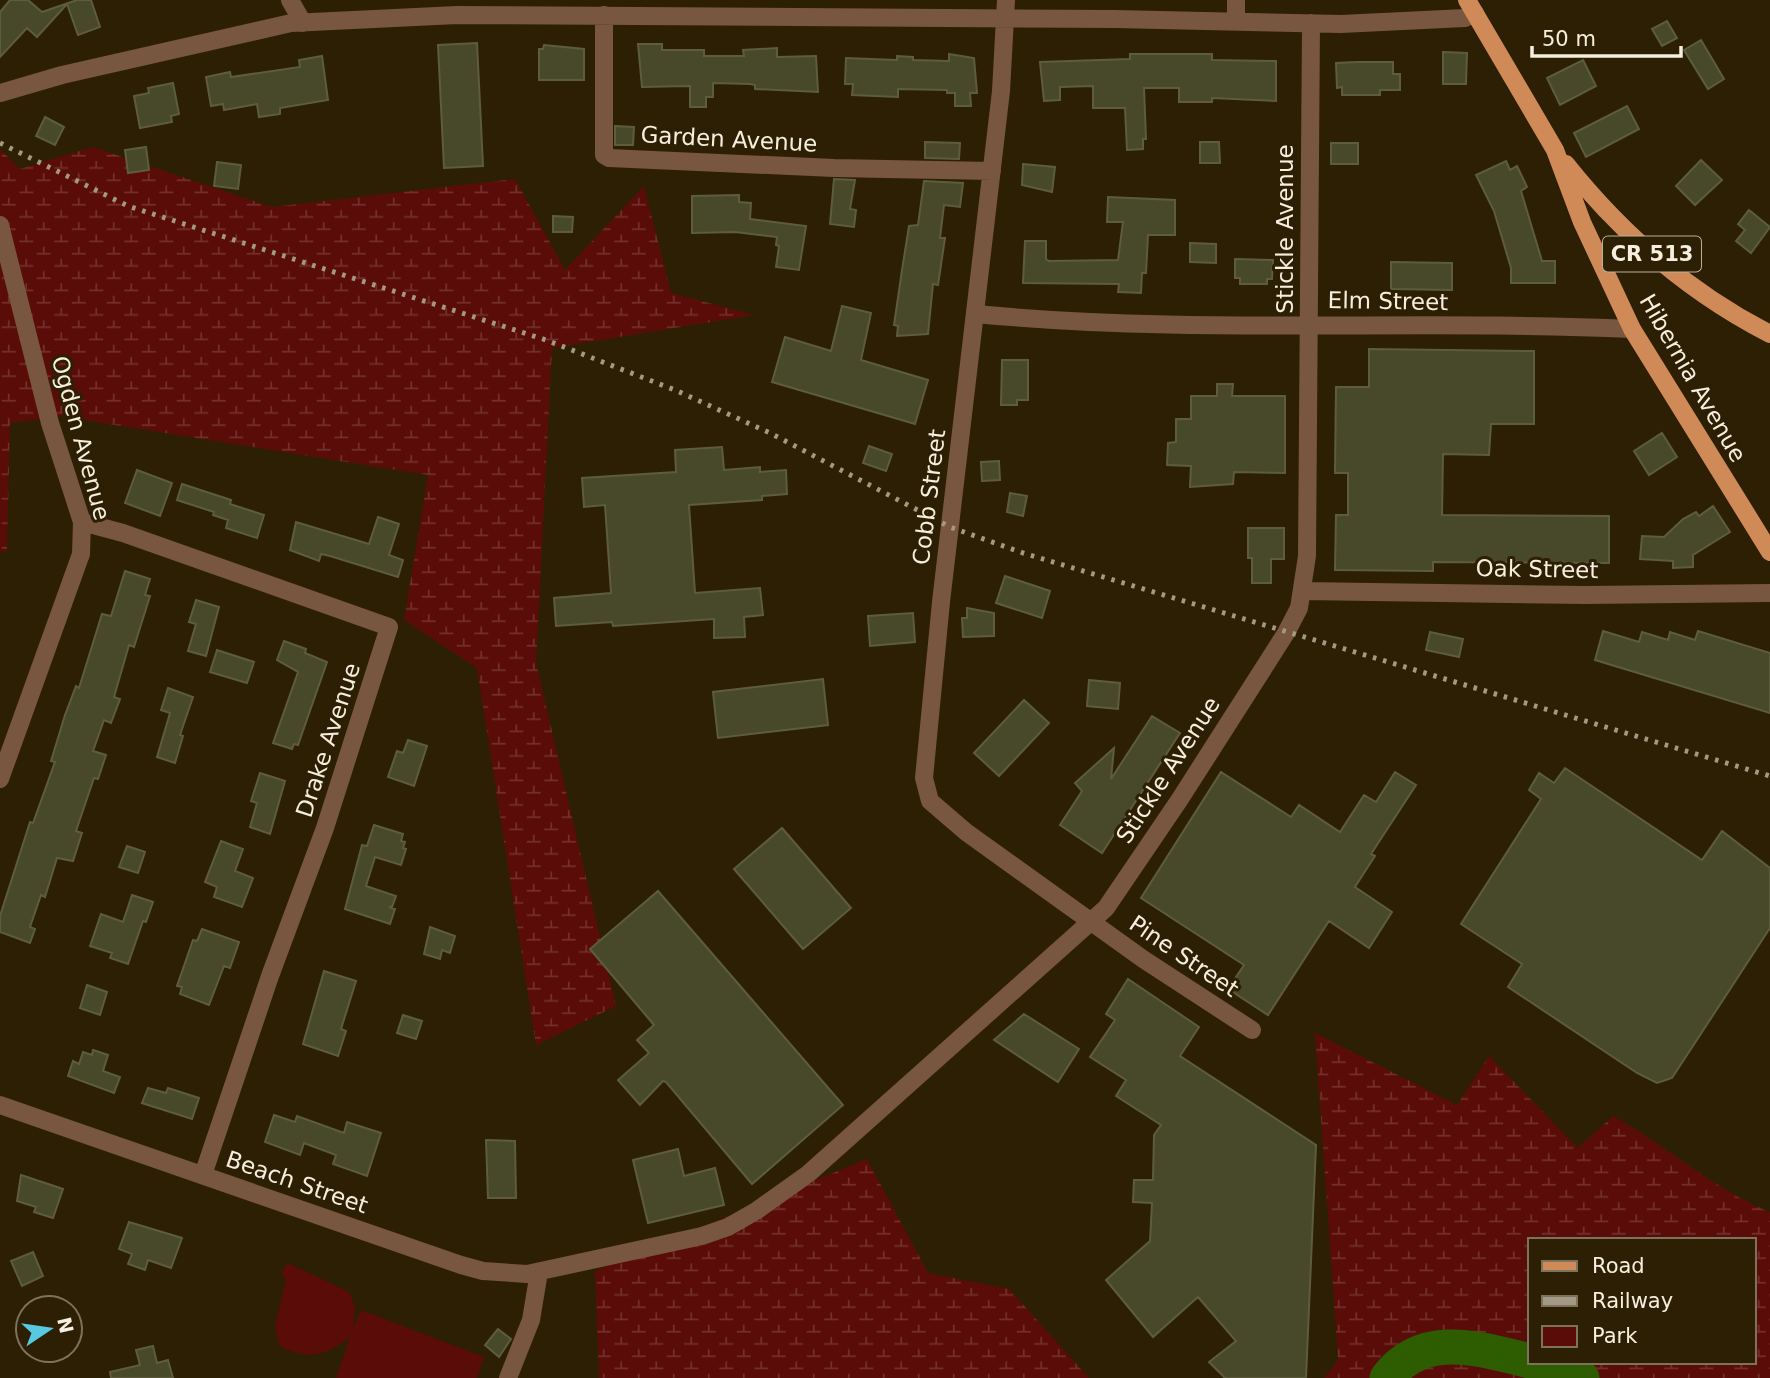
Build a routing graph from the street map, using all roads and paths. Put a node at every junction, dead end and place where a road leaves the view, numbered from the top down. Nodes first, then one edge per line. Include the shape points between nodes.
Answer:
1 (290, 0) edge
2 (1006, 0) edge
3 (1236, 0) edge
4 (1471, 6) edge
5 (780, 8) edge
6 (604, 15) junction
7 (1006, 19) junction
8 (1236, 21) junction
9 (303, 23) junction
10 (1311, 23) junction
11 (0, 93) edge
12 (1555, 150) junction
13 (992, 171) junction
14 (0, 225) edge
15 (976, 314) junction
16 (1309, 323) junction
17 (1633, 329) junction
18 (1770, 334) edge
19 (82, 522) junction
20 (1770, 552) edge
21 (1303, 590) junction
22 (1770, 593) edge
23 (0, 779) edge
24 (1090, 922) junction
25 (1252, 1030) dead end
26 (0, 1105) edge
27 (203, 1175) junction
28 (583, 1263) joint
29 (539, 1272) junction
30 (508, 1378) edge

1 - 9 street
2 - 7 street, Cobb Street
3 - 8 street
4 - 10 street via 1465,18
4 - 12 main road, Hibernia Avenue / CR 513
5 - 6 street
5 - 7 street
6 - 9 street via 457,15
6 - 13 street, Garden Avenue via 602,126 604,155 609,158
7 - 8 street
7 - 13 street, Cobb Street
8 - 10 street
9 - 11 street via 222,38
10 - 16 street, Stickle Avenue
12 - 17 main road, Hibernia Avenue via 1582,222
12 - 18 main road, CR 513 via 1596,202 1641,245 1700,291
13 - 15 street, Cobb Street
14 - 19 street, Ogden Avenue via 50,423
15 - 16 street, Elm Street via 1112,322
15 - 24 street, Cobb Street via 924,778 936,807
16 - 17 street, Elm Street
16 - 21 street, Stickle Avenue
17 - 20 main road, Hibernia Avenue
19 - 23 street, Ogden Avenue via 75,573
19 - 27 street, Drake Avenue via 389,627 325,828
21 - 22 street, Oak Street
21 - 24 street, Stickle Avenue via 1286,633 1180,799 1105,908
24 - 25 street, Pine Street
24 - 28 street, Stickle Avenue via 836,1150 756,1212 702,1236
26 - 27 street, Beach Street
27 - 29 street, Beach Street via 461,1265 517,1275
28 - 29 street, Beach Street
29 - 30 street via 531,1320

